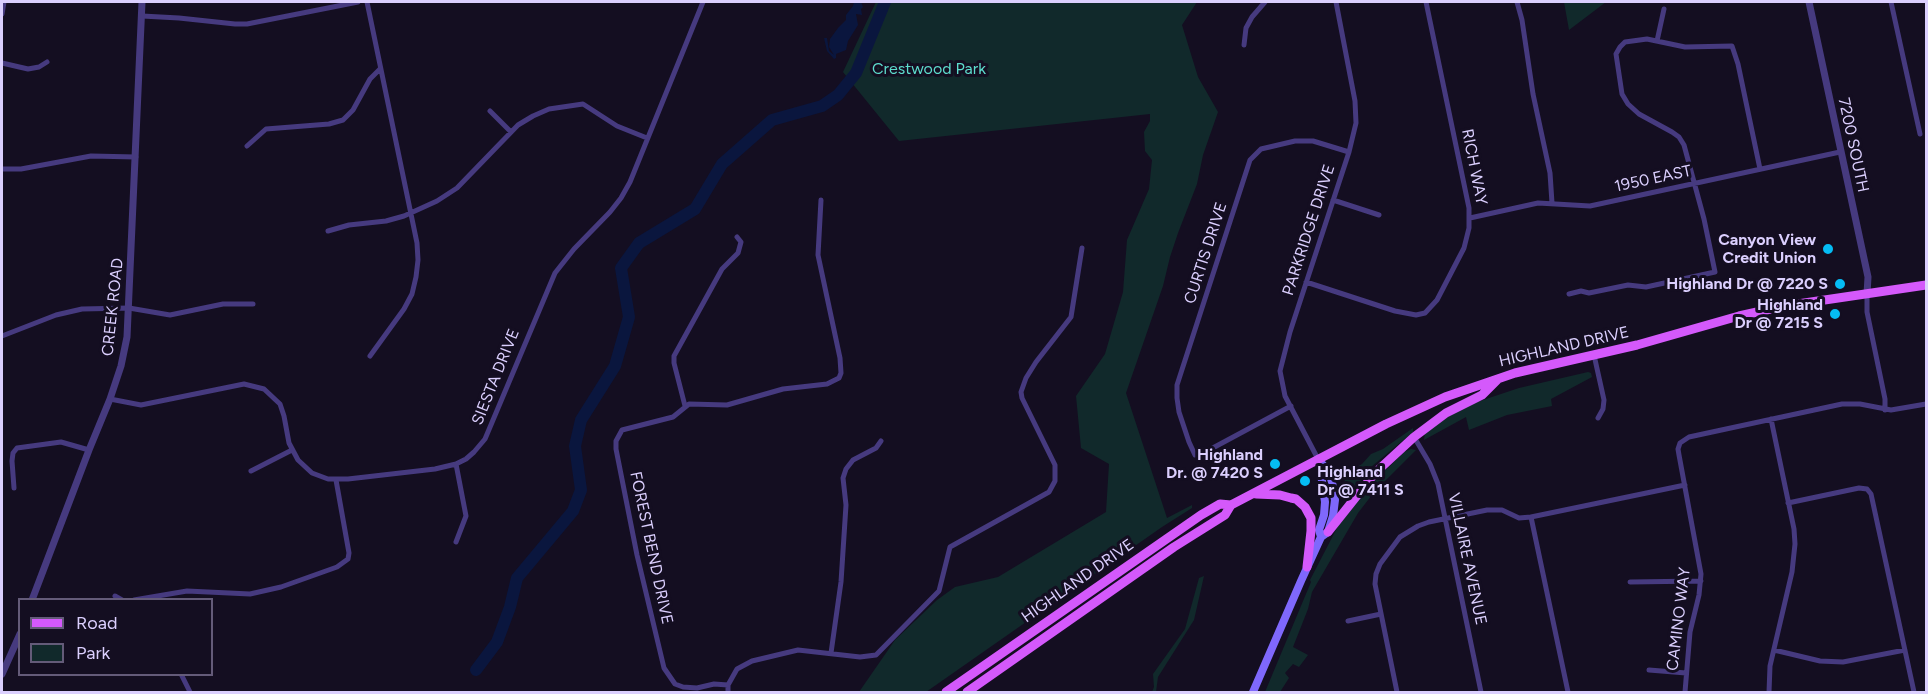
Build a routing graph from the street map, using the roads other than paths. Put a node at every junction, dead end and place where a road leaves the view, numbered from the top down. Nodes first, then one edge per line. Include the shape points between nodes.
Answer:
1 (4, 2) edge
2 (142, 2) edge
3 (358, 2) edge
4 (367, 2) edge
5 (703, 2) edge
6 (1265, 2) edge
7 (1336, 2) edge
8 (1426, 2) edge
9 (1517, 2) edge
10 (1809, 2) edge
11 (1891, 2) edge
12 (1664, 9) dead end
13 (2, 14) edge
14 (142, 16) junction
15 (1657, 41) junction
16 (1244, 45) dead end
17 (47, 62) dead end
18 (2, 63) edge
19 (380, 69) junction
20 (490, 111) dead end
21 (511, 132) junction
22 (1920, 134) dead end
23 (647, 138) junction
24 (247, 146) dead end
25 (1349, 152) junction
26 (1840, 152) junction
27 (136, 157) junction
28 (2, 170) edge
29 (1760, 170) junction
30 (1694, 184) junction
31 (821, 200) dead end
32 (1333, 200) junction
33 (1552, 203) junction
34 (410, 214) junction
35 (1379, 215) dead end
36 (1470, 218) junction
37 (328, 231) dead end
38 (737, 237) dead end
39 (1082, 248) dead end
40 (1306, 282) junction
41 (1926, 285) edge
42 (1569, 294) dead end
43 (1867, 294) junction
44 (253, 304) dead end
45 (129, 308) junction
46 (2, 336) edge
47 (1594, 355) junction
48 (370, 356) dead end
49 (1498, 378) junction
50 (110, 399) junction
51 (1926, 404) edge
52 (685, 406) junction
53 (1291, 406) junction
54 (1885, 410) junction
55 (1598, 418) dead end
56 (1771, 419) junction
57 (1414, 437) junction
58 (881, 441) dead end
59 (89, 450) junction
60 (292, 450) junction
61 (1318, 459) junction
62 (456, 464) junction
63 (251, 471) dead end
64 (336, 480) junction
65 (1685, 485) junction
66 (14, 488) dead end
67 (1254, 494) junction
68 (1788, 503) junction
69 (1231, 505) junction
70 (1531, 517) junction
71 (1445, 519) junction
72 (1324, 535) junction
73 (456, 542) dead end
74 (1307, 567) junction
75 (1701, 581) junction
76 (1630, 582) dead end
77 (115, 596) dead end
78 (33, 598) edge
79 (118, 598) edge
80 (154, 598) edge
81 (1381, 614) junction
82 (1348, 621) dead end
83 (18, 638) edge
84 (1774, 650) junction
85 (1905, 650) junction
86 (831, 653) junction
87 (1649, 670) dead end
88 (1686, 672) junction
89 (2, 674) edge
90 (182, 676) edge
91 (728, 685) junction
92 (190, 693) edge
93 (728, 693) edge
94 (946, 693) edge
95 (967, 693) edge
96 (1253, 693) edge
97 (1397, 693) edge
98 (1480, 693) edge
99 (1568, 693) edge
100 (1685, 693) edge
101 (1768, 693) edge
102 (1914, 693) edge

1 - 13 street
2 - 14 street, CREEK ROAD
3 - 14 street via 247,24
4 - 19 street
5 - 23 street, SIESTA DRIVE
6 - 16 street via 1246,28
7 - 25 street, PARKRIDGE DRIVE via 1357,113
8 - 36 street, RICH WAY
9 - 33 street via 1550,173
10 - 26 street, 7200 SOUTH
11 - 22 street
12 - 15 street
14 - 27 street, CREEK ROAD
15 - 29 street via 1685,46 1732,46
15 - 30 street via 1625,42 1620,47 1616,54 1622,94 1639,114 1679,137
17 - 18 street via 28,69
19 - 24 street via 343,120 267,129
19 - 34 street
20 - 21 street
21 - 23 street via 541,112 579,103 617,126
21 - 34 street via 457,188
23 - 62 street, SIESTA DRIVE via 621,198 555,273 485,439
25 - 32 street, PARKRIDGE DRIVE
25 - 53 street, CURTIS DRIVE via 1313,141 1295,141 1262,149 1250,160 1178,385 1179,412 1195,455
26 - 29 street, 1950 EAST
26 - 43 street, 7200 SOUTH via 1868,277
27 - 28 street via 91,156
27 - 45 street, CREEK ROAD
29 - 30 street, 1950 EAST
30 - 33 street, 1950 EAST via 1590,206
30 - 42 street via 1715,272 1646,287 1628,285
31 - 52 street, FOREST BEND DRIVE via 818,255 840,358 839,378 827,384 783,389 727,405
32 - 35 street
32 - 40 street, PARKRIDGE DRIVE
33 - 36 street, 1950 EAST
34 - 37 street
34 - 48 street via 418,260 412,294
36 - 40 street, RICH WAY via 1464,248 1437,300 1425,312 1406,314
38 - 52 street via 741,242 738,253 722,269 674,356
39 - 86 street via 1071,317 1036,362 1021,392 1054,465 1052,487 1043,496 950,547 939,591 881,652 868,657
40 - 53 street, PARKRIDGE DRIVE via 1280,371
41 - 43 main road, HIGHLAND DRIVE
43 - 47 main road, HIGHLAND DRIVE via 1763,311
43 - 54 street
44 - 45 street via 223,304 170,315
45 - 46 street via 68,311
45 - 50 street, CREEK ROAD via 121,366
47 - 49 main road, HIGHLAND DRIVE
47 - 55 street via 1604,400
49 - 57 main road via 1482,395 1446,413
49 - 61 main road, HIGHLAND DRIVE via 1425,405
50 - 59 street, CREEK ROAD
50 - 60 street, SIESTA DRIVE via 141,405 254,385 280,404
51 - 54 street
52 - 91 street, FOREST BEND DRIVE via 674,417 622,430 616,449 664,668 675,684 683,687
53 - 61 street, PARKRIDGE DRIVE
54 - 56 street via 1851,403
56 - 65 street, CAMINO WAY via 1689,437 1680,443
56 - 68 street
57 - 71 street, VILLAIRE AVENUE via 1435,474
57 - 72 main road via 1375,473
58 - 86 street via 853,460 843,478 846,505 841,582
59 - 66 street via 61,442 17,448 12,461
59 - 78 street, CREEK ROAD
60 - 63 street
60 - 64 street, SIESTA DRIVE via 312,473
61 - 67 main road, HIGHLAND DRIVE
61 - 72 main road via 1326,502 1319,530
62 - 64 street, SIESTA DRIVE
62 - 73 street via 466,516
64 - 80 street via 349,553 348,559 337,567 257,592 187,591
65 - 70 street
65 - 75 street, CAMINO WAY
67 - 69 main road, HIGHLAND DRIVE
67 - 74 main road via 1296,499 1305,507 1311,518
68 - 84 street via 1794,529 1794,559
68 - 85 street via 1859,488 1873,497
69 - 94 main road, HIGHLAND DRIVE via 1220,504 1184,525
69 - 95 main road, HIGHLAND DRIVE via 1225,514
70 - 71 street via 1519,518 1495,509
70 - 99 street
71 - 81 street via 1407,531 1380,564 1375,584
71 - 98 street, VILLAIRE AVENUE
72 - 74 main road
74 - 96 main road
75 - 76 street
75 - 88 street, CAMINO WAY
77 - 79 street
81 - 82 street
81 - 97 street
83 - 89 street
84 - 85 street via 1832,662
84 - 101 street
85 - 102 street
86 - 91 street via 798,650 752,661 737,669
87 - 88 street
88 - 100 street, CAMINO WAY
90 - 92 street
91 - 93 street

